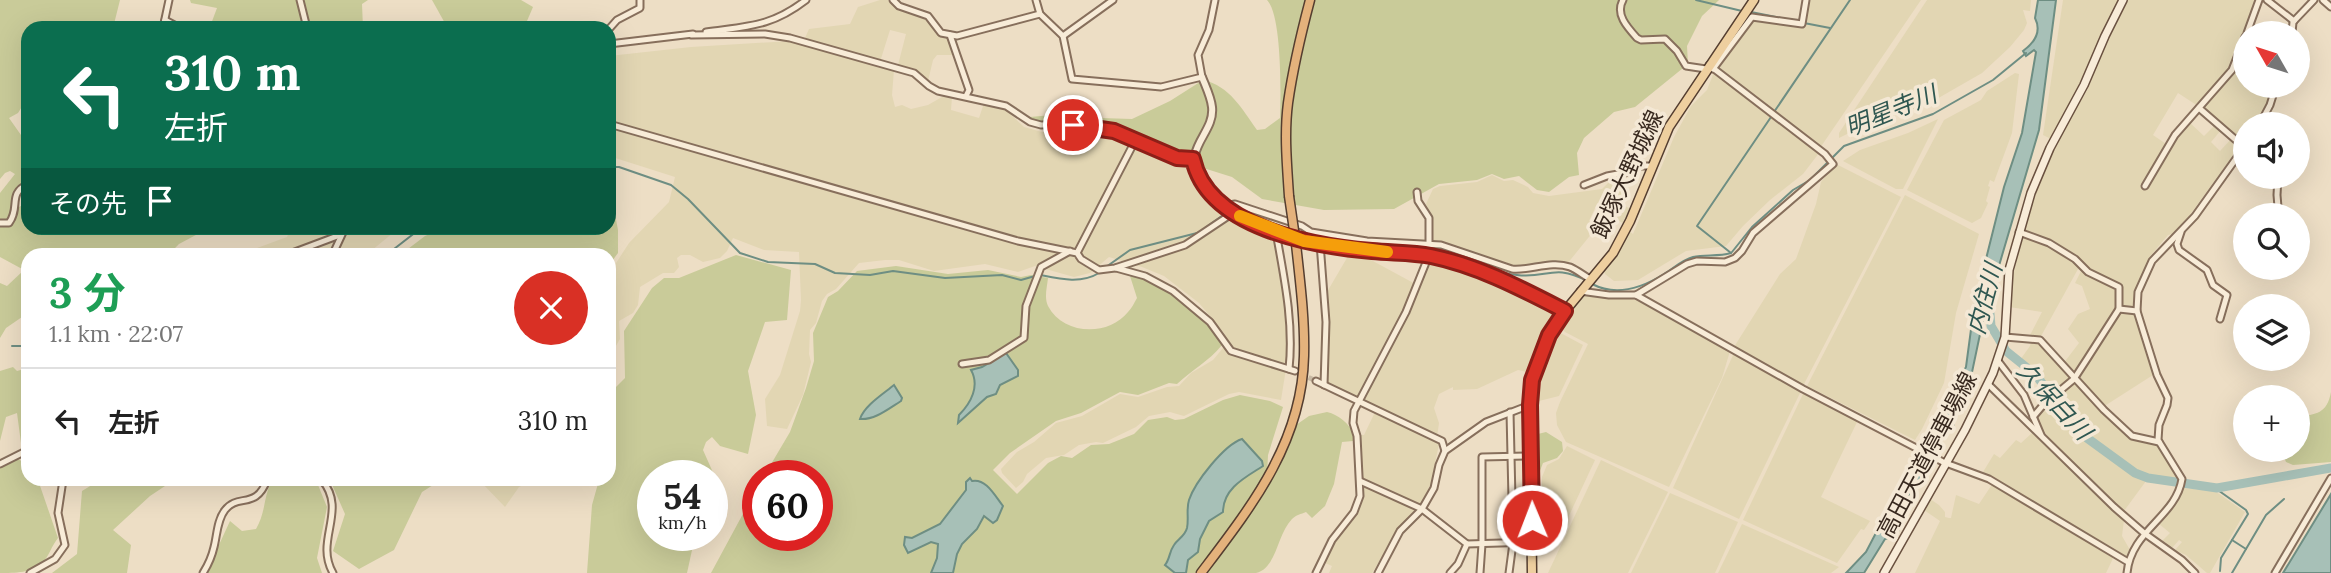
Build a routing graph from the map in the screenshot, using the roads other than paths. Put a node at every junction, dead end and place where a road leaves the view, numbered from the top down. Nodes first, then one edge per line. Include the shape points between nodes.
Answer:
1 (169, 0) edge
2 (300, 0) edge
3 (640, 0) edge
4 (806, 0) edge
5 (894, 0) edge
6 (1036, 0) edge
7 (1113, 0) edge
8 (1215, 0) edge
9 (1310, 0) edge
10 (1623, 0) edge
11 (1754, 0) edge
12 (1806, 0) edge
13 (2123, 0) edge
14 (2259, 0) edge
15 (2267, 0) edge
16 (2314, 0) edge
17 (2323, 0) edge
18 (2331, 7) edge
19 (1040, 14) junction
20 (165, 20) edge
21 (2294, 20) joint
22 (305, 21) edge
23 (616, 21) edge
24 (2251, 21) edge
25 (691, 35) junction
26 (950, 35) junction
27 (1063, 36) junction
28 (616, 43) edge
29 (1709, 68) junction
30 (2233, 70) edge
31 (1202, 76) junction
32 (966, 96) junction
33 (2199, 108) junction
34 (616, 126) edge
35 (2233, 137) edge
36 (1136, 139) junction
37 (1193, 159) junction
38 (2233, 164) edge
39 (1652, 166) junction
40 (1584, 185) dead end
41 (2146, 186) dead end
42 (21, 188) edge
43 (1417, 192) dead end
44 (1224, 206) junction
45 (1233, 213) junction
46 (0, 223) edge
47 (2182, 229) junction
48 (1276, 232) junction
49 (2019, 232) junction
50 (340, 235) joint
51 (1320, 243) junction
52 (1429, 244) junction
53 (305, 248) edge
54 (335, 248) edge
55 (1070, 251) junction
56 (1077, 253) junction
57 (1429, 255) junction
58 (1115, 268) junction
59 (1585, 285) junction
60 (1636, 295) junction
61 (2119, 309) junction
62 (1565, 311) junction
63 (2137, 311) junction
64 (2220, 319) dead end
65 (2005, 337) junction
66 (1998, 361) junction
67 (962, 364) dead end
68 (2074, 379) junction
69 (1316, 381) tunnel mouth
70 (1988, 384) junction
71 (1324, 385) junction
72 (1358, 401) junction
73 (1530, 405) junction
74 (1510, 412) junction
75 (2033, 417) junction
76 (2042, 438) junction
77 (2159, 442) junction
78 (1445, 451) junction
79 (21, 454) edge
80 (1531, 456) junction
81 (1511, 457) junction
82 (1945, 462) junction
83 (0, 464) edge
84 (2331, 478) edge
85 (1360, 481) junction
86 (62, 486) edge
87 (265, 486) edge
88 (326, 486) edge
89 (1422, 509) junction
90 (2144, 533) junction
91 (1513, 542) junction
92 (1533, 542) junction
93 (1467, 544) junction
94 (1482, 544) junction
95 (2128, 562) junction
96 (1888, 571) edge
97 (1379, 572) edge
98 (30, 573) edge
99 (203, 573) edge
100 (333, 573) edge
101 (1201, 573) edge
102 (1317, 573) edge
103 (1450, 573) edge
104 (1480, 573) edge
105 (1509, 573) edge
106 (1531, 573) edge
107 (2127, 573) edge
108 (2194, 573) edge
109 (2275, 573) edge

1 - 20 street
2 - 22 street
3 - 23 street via 640,8
4 - 25 street via 765,24
5 - 26 street via 928,16 942,33
6 - 19 street
7 - 27 street
8 - 31 street via 1198,55
9 - 101 highway, bridge via 1295,61 1286,146 1304,327 1301,387 1289,434 1268,480
10 - 29 street via 1619,13 1637,38 1665,39 1686,66
11 - 29 main road, 飯塚大野城線
12 - 29 street via 1802,24 1752,17
13 - 49 main road, 高田天道停車場線 via 2049,148
14 - 24 street
15 - 21 street
16 - 21 street
17 - 18 street
19 - 26 street
19 - 27 street
25 - 28 street
25 - 32 street via 790,38 887,64 914,73 939,91
26 - 32 street via 969,90
27 - 31 street via 1072,79 1161,88
29 - 39 main road, 飯塚大野城線 via 1669,127
29 - 60 street via 1833,164 1754,233 1735,258 1687,264
30 - 33 street
31 - 37 street via 1212,106
32 - 36 street via 1006,106 1041,125 1078,125
33 - 35 street
33 - 41 street via 2175,135
34 - 55 street via 1018,241
36 - 37 street via 1177,158
36 - 56 street
37 - 44 street via 1198,175
38 - 47 street
39 - 40 street via 1637,166
39 - 59 main road, 飯塚大野城線 via 1623,236
42 - 46 street via 13,219
43 - 52 street via 1429,218
44 - 45 street
44 - 52 street via 1235,204 1311,232
45 - 48 street
45 - 58 street via 1185,246
47 - 63 street via 2152,261 2138,292
47 - 64 street via 2177,247 2207,270 2213,285 2227,295
48 - 51 street
48 - 58 street via 1288,304 1292,370 1231,351 1210,322 1173,291 1145,276
49 - 61 street via 2049,243 2088,272 2119,287
49 - 65 main road, 高田天道停車場線 via 2009,270
50 - 53 street
50 - 54 street
51 - 57 street
51 - 71 street via 1326,322
52 - 57 street
52 - 59 street via 1512,269 1562,265 1572,268
55 - 56 street
55 - 67 street via 1038,271 1020,342 989,360
56 - 58 street via 1099,270
57 - 62 street via 1497,278
57 - 72 street
59 - 60 street via 1609,295
59 - 62 main road, 飯塚大野城線
60 - 82 street
61 - 63 street
61 - 68 street
62 - 73 main road, 飯塚大野城線 via 1540,354
63 - 77 street via 2168,398
65 - 66 main road, 高田天道停車場線
65 - 68 street via 2040,340
66 - 70 main road, 高田天道停車場線
66 - 75 street via 2024,395
68 - 75 street
68 - 77 street via 2132,436
69 - 71 street
70 - 76 street
70 - 82 main road, 高田天道停車場線
71 - 72 street
72 - 78 street via 1442,441
72 - 85 street via 1353,419
73 - 74 street
73 - 80 main road, 飯塚大野城線
74 - 78 street via 1486,422
74 - 81 street
75 - 76 street
76 - 90 street
77 - 90 street via 2182,480 2174,501
78 - 89 street
79 - 83 street
80 - 81 street
80 - 92 main road, 飯塚大野城線
81 - 91 street
81 - 94 street via 1482,457
82 - 95 street via 1989,479
82 - 96 main road, 高田天道停車場線
84 - 109 street
85 - 89 street
85 - 102 street via 1354,512 1332,540
86 - 98 street via 58,513 65,545 55,559
87 - 99 street via 258,495 233,503 222,514
88 - 100 street via 334,503 326,548
89 - 93 street
89 - 97 street via 1400,531
90 - 95 street
90 - 108 street
91 - 92 street
91 - 94 street
91 - 105 street
92 - 106 main road, 飯塚大野城線
93 - 94 street
93 - 103 street
94 - 104 street
95 - 107 street

